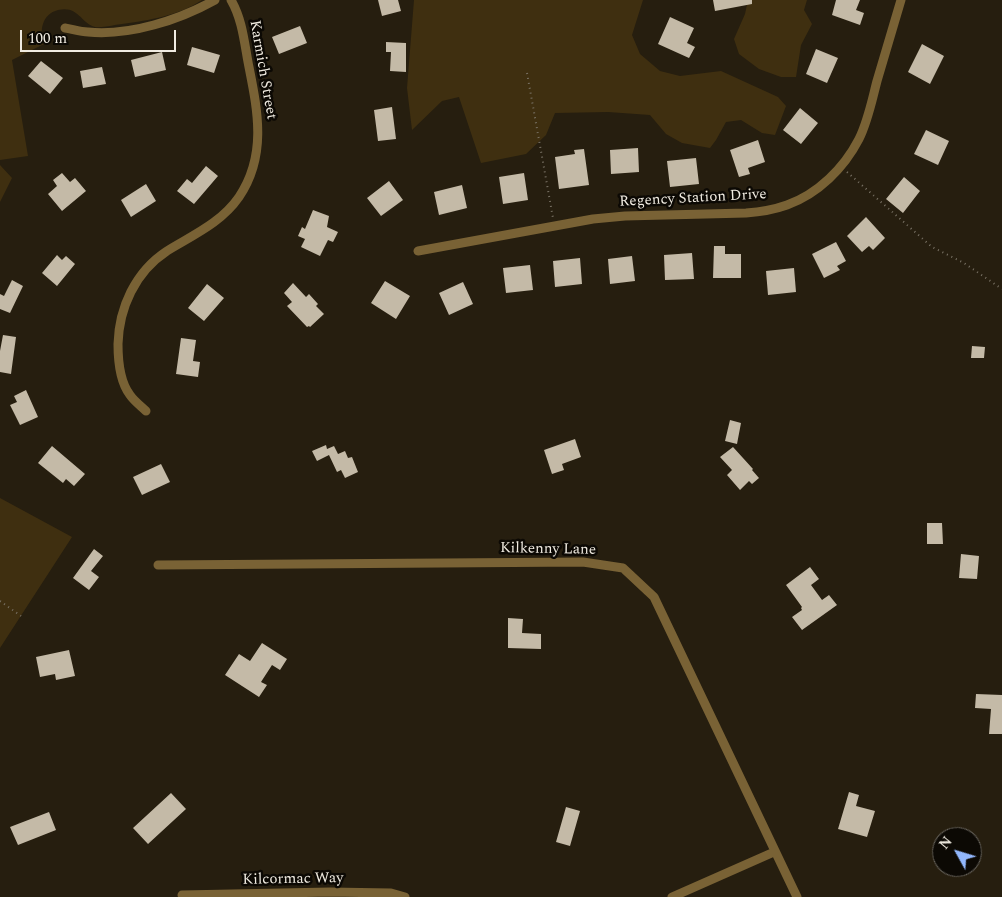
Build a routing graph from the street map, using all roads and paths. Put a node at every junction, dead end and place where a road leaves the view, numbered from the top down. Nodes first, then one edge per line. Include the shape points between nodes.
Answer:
1 (215, 0) edge
2 (232, 0) edge
3 (901, 0) edge
4 (65, 28) dead end
5 (527, 73) dead end
6 (840, 166) junction
7 (554, 225) junction
8 (418, 251) dead end
9 (1002, 289) edge
10 (146, 411) dead end
11 (158, 565) dead end
12 (0, 601) edge
13 (21, 616) dead end
14 (774, 852) junction
15 (182, 895) dead end
16 (405, 897) edge
17 (672, 897) edge
18 (796, 897) edge

1 - 4 street via 150,26 102,33
2 - 10 street, Karmich Street via 243,34 256,104 258,135 255,159 249,179 229,209 205,229 155,260 126,300 118,332 120,367 130,395
3 - 6 street, Regency Station Drive via 863,130
5 - 7 path
6 - 7 street, Regency Station Drive via 828,180 798,200 763,211 625,216
6 - 9 path via 932,248 964,263
7 - 8 street, Regency Station Drive
11 - 14 street, Kilkenny Lane via 583,562 623,568 654,597
12 - 13 path
14 - 17 street
14 - 18 street, Kilkenny Lane
15 - 16 street, Kilcormac Way via 330,892 391,893

